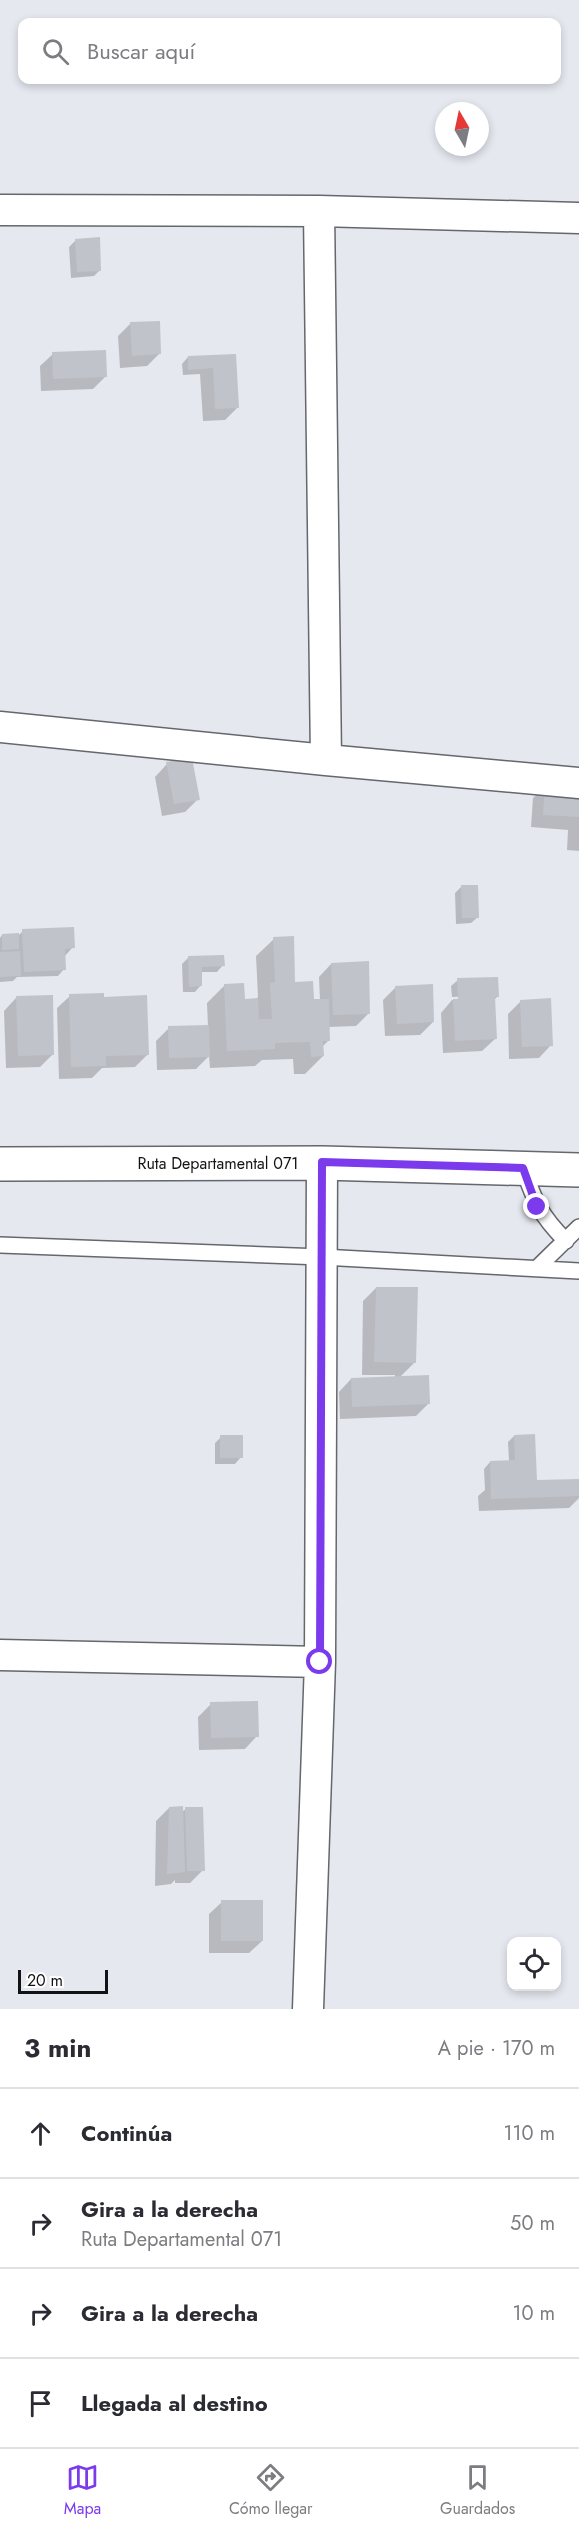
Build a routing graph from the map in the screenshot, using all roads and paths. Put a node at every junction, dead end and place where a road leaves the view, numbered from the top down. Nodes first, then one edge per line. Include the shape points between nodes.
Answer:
1 (0, 210) edge
2 (319, 211) junction
3 (579, 218) edge
4 (0, 726) edge
5 (326, 760) junction
6 (579, 783) edge
7 (322, 1162) junction
8 (0, 1164) edge
9 (523, 1168) junction
10 (579, 1170) edge
11 (579, 1227) edge
12 (566, 1241) junction
13 (0, 1245) edge
14 (322, 1257) junction
15 (536, 1269) junction
16 (579, 1271) edge
17 (0, 1655) edge
18 (320, 1662) junction
19 (308, 2009) edge

1 - 2 street
2 - 3 street
2 - 5 street
4 - 5 street
5 - 6 street
7 - 8 main road, Ruta Departamental 071
7 - 9 main road, Ruta Departamental 071
7 - 14 street
9 - 10 main road, Ruta Departamental 071
9 - 12 lane via 537,1207
11 - 12 lane
12 - 15 lane
13 - 14 lane
14 - 15 lane
14 - 18 street
15 - 16 lane
17 - 18 street
18 - 19 street

